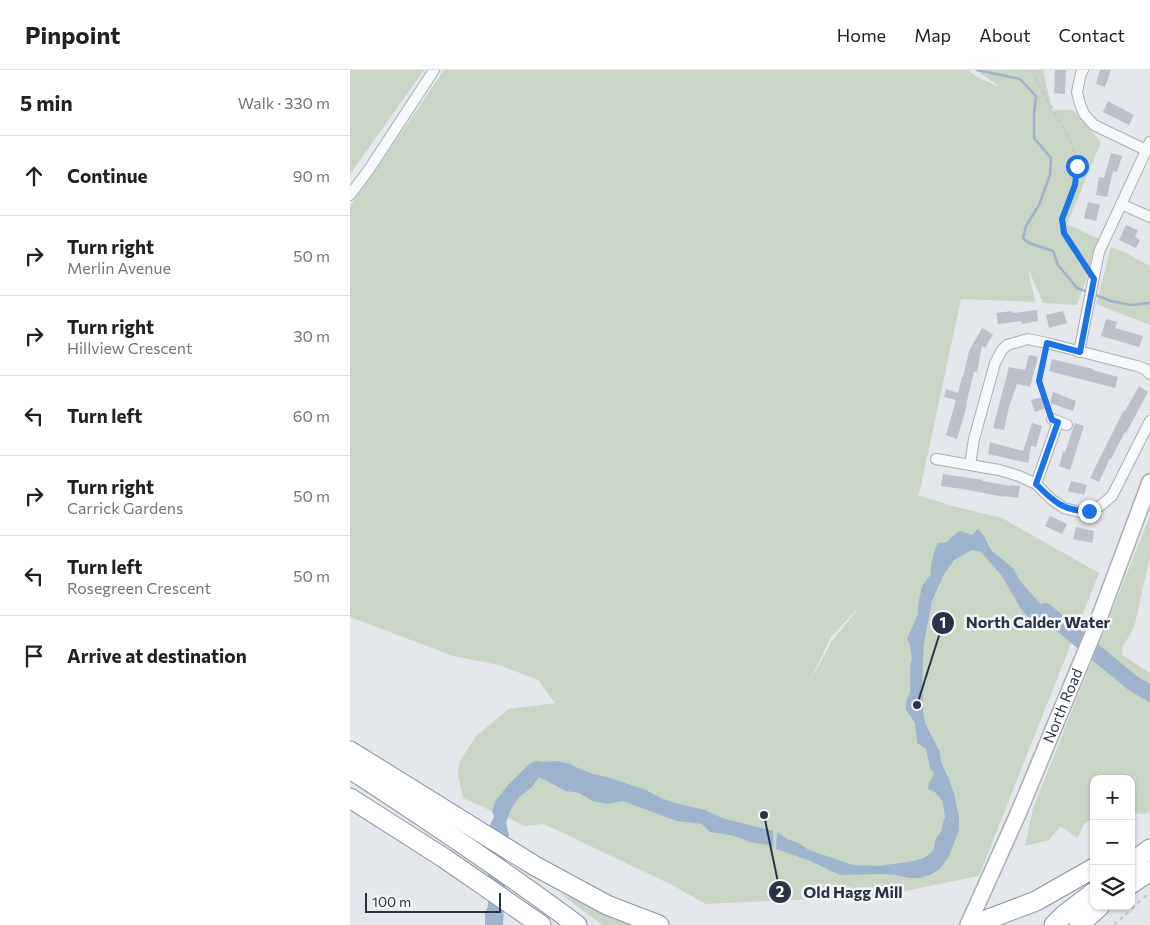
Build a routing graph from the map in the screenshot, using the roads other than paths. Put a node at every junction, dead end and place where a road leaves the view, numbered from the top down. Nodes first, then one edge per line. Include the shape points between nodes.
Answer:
1 (434, 70) edge
2 (1083, 70) edge
3 (1148, 146) edge
4 (350, 195) edge
5 (1121, 204) junction
6 (1150, 217) edge
7 (1080, 352) junction
8 (1150, 374) edge
9 (1150, 421) edge
10 (1059, 422) road end
11 (936, 459) dead end
12 (970, 465) junction
13 (1150, 482) edge
14 (1036, 484) junction
15 (350, 751) edge
16 (350, 769) edge
17 (354, 801) edge
18 (1150, 836) edge
19 (1135, 845) edge
20 (1150, 849) edge
21 (1135, 860) edge
22 (1090, 870) edge
23 (1150, 871) edge
24 (1135, 881) edge
25 (1090, 895) edge
26 (1096, 910) edge
27 (530, 922) edge
28 (577, 925) edge
29 (659, 925) edge
30 (968, 925) edge
31 (973, 925) edge
32 (1054, 925) edge
33 (1080, 925) edge

1 - 4 street
2 - 3 street via 1077,92 1084,114 1094,124
3 - 5 street
5 - 6 street
5 - 7 street via 1099,252
7 - 8 street via 1137,366
7 - 12 street via 1028,339 1002,350 995,363 976,431
9 - 14 street via 1112,496 1100,506 1079,512 1064,508
10 - 14 street
11 - 12 street
12 - 14 street via 1019,476
13 - 30 main road, North Road via 1095,629
15 - 29 highway via 535,866 607,905
16 - 28 highway via 444,830
17 - 27 highway
18 - 19 highway
20 - 21 highway
22 - 31 highway via 1036,900
23 - 24 highway
25 - 32 highway
26 - 33 highway

